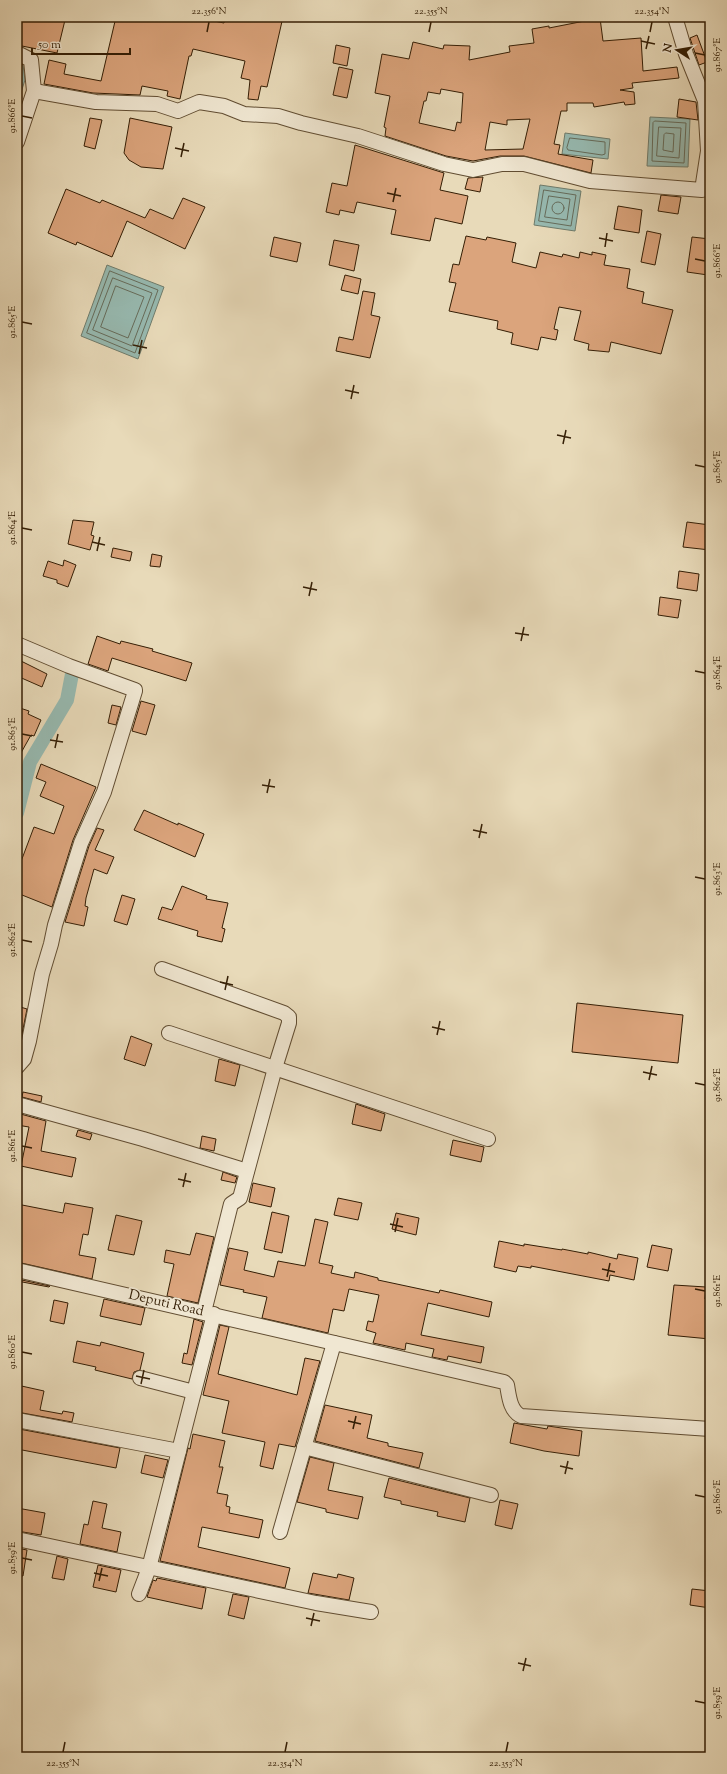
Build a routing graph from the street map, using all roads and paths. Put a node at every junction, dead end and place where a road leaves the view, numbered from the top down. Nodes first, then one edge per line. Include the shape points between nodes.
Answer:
1 (675, 17) edge
2 (17, 53) edge
3 (34, 91) junction
4 (17, 142) edge
5 (17, 644) edge
6 (162, 969) dead end
7 (169, 1033) dead end
8 (17, 1067) edge
9 (275, 1068) junction
10 (17, 1104) edge
11 (488, 1139) dead end
12 (247, 1171) junction
13 (17, 1270) edge
14 (209, 1313) junction
15 (334, 1343) junction
16 (140, 1378) dead end
17 (194, 1392) junction
18 (17, 1420) edge
19 (710, 1429) edge
20 (304, 1447) junction
21 (179, 1451) junction
22 (492, 1495) dead end
23 (280, 1532) dead end
24 (17, 1539) edge
25 (149, 1568) junction
26 (139, 1594) dead end
27 (371, 1612) dead end

1 - 3 street via 686,54 705,101 708,150 702,190 590,181 524,164 502,164 473,170 444,164 358,136 278,116 244,114 224,106 199,102 178,111 157,104 96,102
2 - 3 street via 31,60
3 - 4 street
5 - 8 street via 136,691 104,792 81,843 55,925 29,1041 24,1059
6 - 9 street via 289,1017
7 - 9 street
9 - 11 street
9 - 12 street
10 - 12 street
12 - 14 street via 240,1198 231,1204
13 - 14 street, Deputi Road
14 - 15 street, Deputi Road
14 - 17 street
15 - 19 street, Deputi Road via 504,1382 513,1410 521,1416
15 - 20 street
16 - 17 street
17 - 21 street
18 - 21 street
20 - 22 street
20 - 23 street
21 - 25 street
24 - 25 street
25 - 26 street
25 - 27 street

